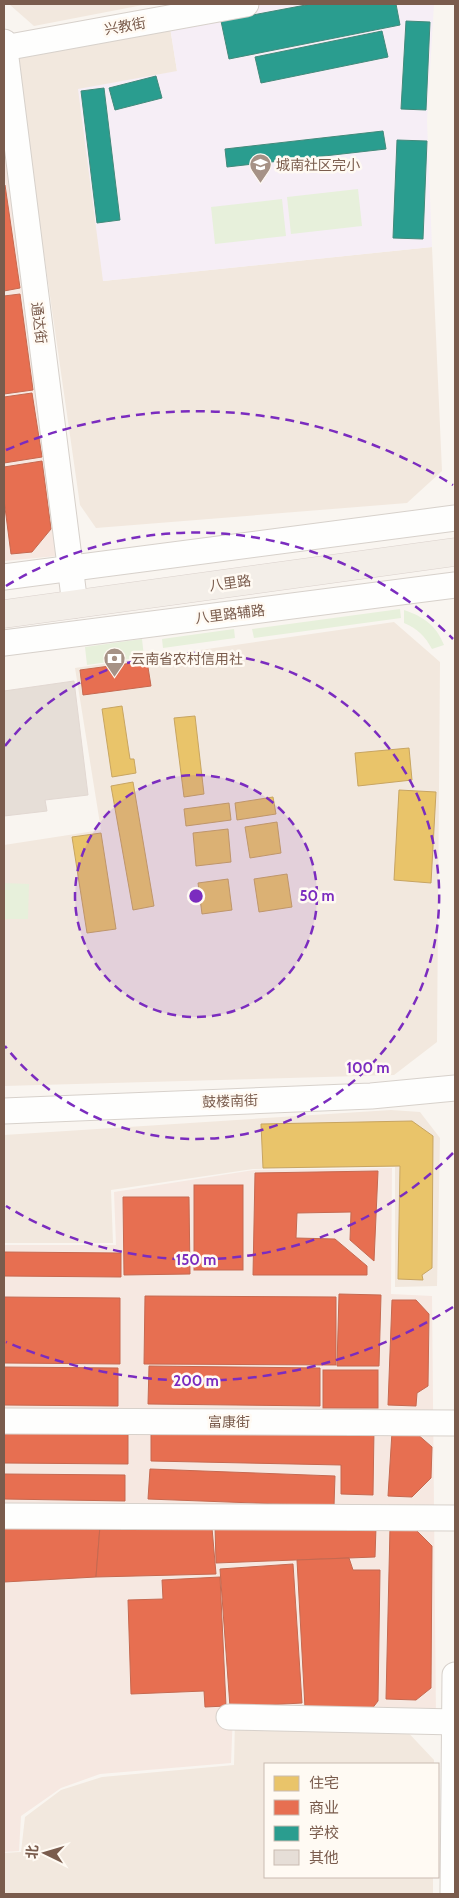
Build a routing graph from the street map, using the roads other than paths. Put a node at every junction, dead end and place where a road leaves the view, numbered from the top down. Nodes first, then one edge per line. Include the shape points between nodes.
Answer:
1 (246, 4) edge
2 (4, 42) edge
3 (4, 47) edge
4 (455, 518) edge
5 (455, 552) edge
6 (70, 568) junction
7 (5, 569) edge
8 (455, 585) edge
9 (75, 604) junction
10 (4, 614) edge
11 (4, 643) edge
12 (455, 1088) edge
13 (4, 1111) edge
14 (4, 1421) edge
15 (455, 1423) edge
16 (4, 1516) edge
17 (455, 1518) edge
18 (455, 1675) edge
19 (229, 1717) dead end
20 (455, 1722) edge
21 (453, 1894) edge

1 - 3 street, 兴教街
2 - 3 street, 通达街
3 - 6 street, 通达街
4 - 6 street
5 - 9 main road, 八里路
6 - 7 street
6 - 9 street, 通达街
8 - 11 street, 八里路辅路
9 - 10 main road, 八里路
12 - 13 street, 鼓楼南街 via 371,1096
14 - 15 street, 富康街
16 - 17 street
18 - 20 street
19 - 20 street
20 - 21 street

